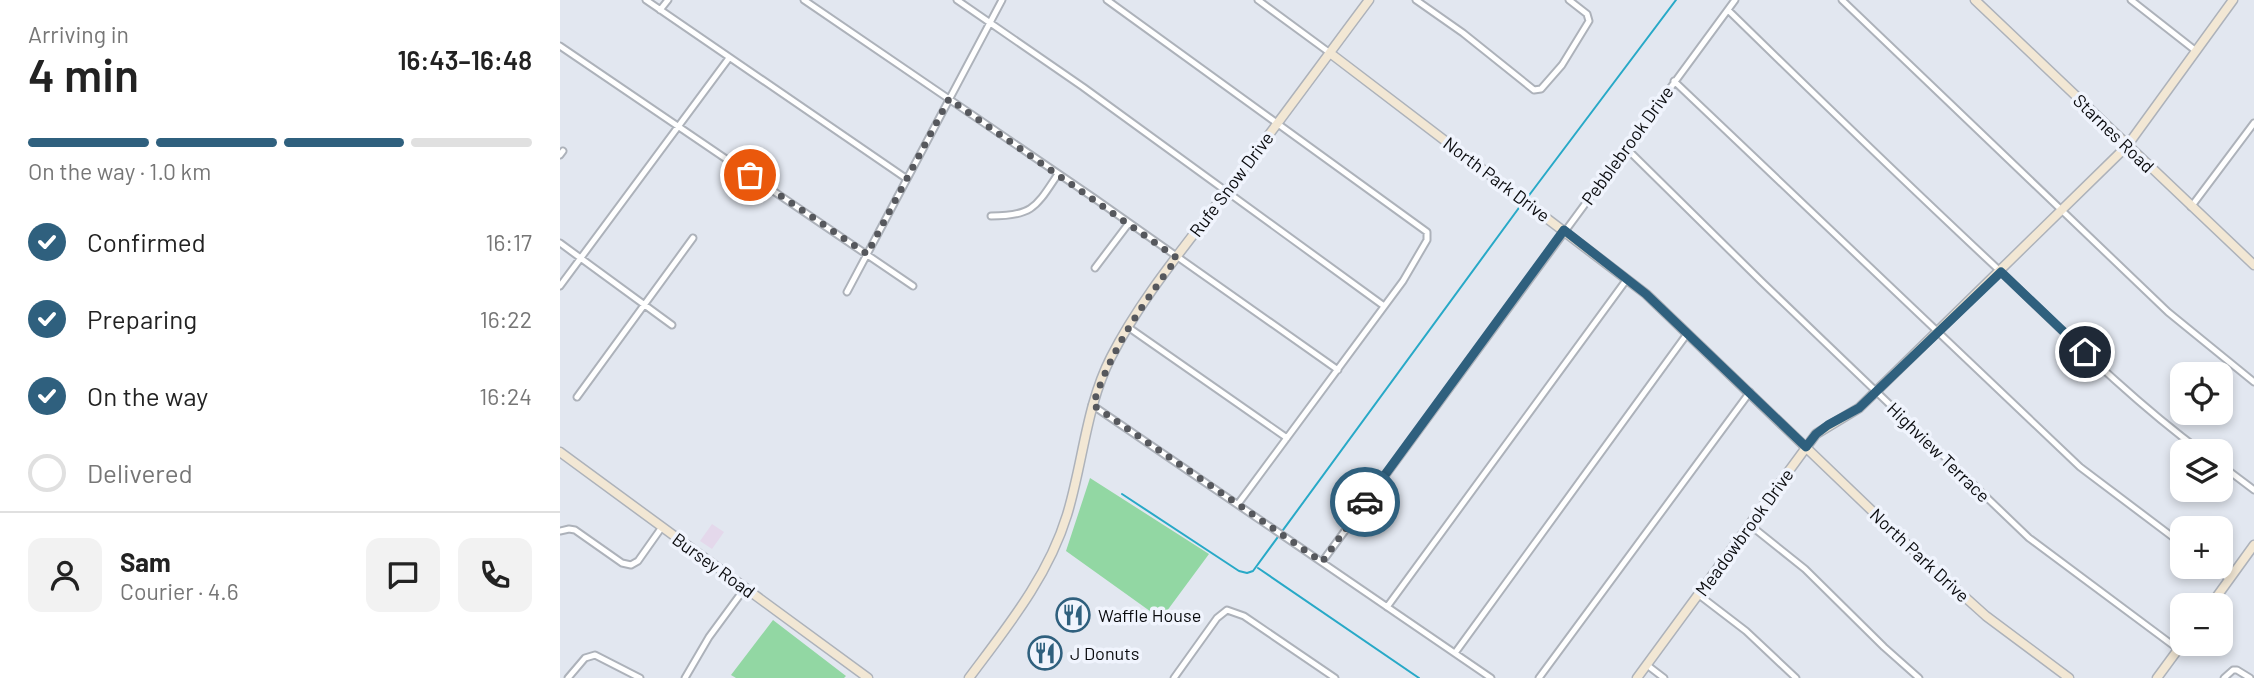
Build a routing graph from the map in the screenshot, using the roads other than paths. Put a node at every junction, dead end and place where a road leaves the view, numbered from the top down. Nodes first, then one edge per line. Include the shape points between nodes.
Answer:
1 (646, 0) edge
2 (668, 0) edge
3 (804, 0) edge
4 (957, 0) edge
5 (1002, 0) edge
6 (1107, 0) edge
7 (1258, 0) edge
8 (1369, 0) edge
9 (1416, 0) edge
10 (1569, 0) edge
11 (1735, 0) edge
12 (1843, 0) edge
13 (1975, 0) edge
14 (2131, 0) edge
15 (2233, 0) edge
16 (660, 10) junction
17 (1728, 10) junction
18 (990, 23) junction
19 (560, 46) edge
20 (2196, 51) junction
21 (1330, 53) junction
22 (729, 58) junction
23 (1674, 81) junction
24 (949, 99) junction
25 (2254, 123) edge
26 (1276, 125) junction
27 (678, 126) junction
28 (2127, 146) junction
29 (1625, 147) junction
30 (1058, 174) junction
31 (907, 179) junction
32 (1226, 192) junction
33 (2192, 207) junction
34 (2061, 210) junction
35 (991, 216) dead end
36 (1129, 223) junction
37 (1564, 230) junction
38 (693, 239) dead end
39 (560, 243) edge
40 (867, 254) junction
41 (581, 258) junction
42 (1177, 258) junction
43 (2254, 265) edge
44 (1096, 268) dead end
45 (2001, 272) junction
46 (1627, 279) junction
47 (560, 286) edge
48 (913, 286) dead end
49 (846, 292) dead end
50 (644, 304) junction
51 (1384, 306) junction
52 (672, 326) dead end
53 (1128, 327) junction
54 (1938, 332) junction
55 (1687, 334) junction
56 (1338, 370) junction
57 (2254, 382) edge
58 (1750, 392) junction
59 (1876, 392) junction
60 (577, 397) dead end
61 (1093, 405) junction
62 (1287, 438) junction
63 (2186, 439) edge
64 (1806, 447) junction
65 (560, 452) edge
66 (2233, 475) edge
67 (2254, 490) edge
68 (1238, 504) junction
69 (1750, 525) junction
70 (662, 527) junction
71 (562, 530) edge
72 (2170, 535) edge
73 (2253, 550) edge
74 (1322, 562) junction
75 (2233, 574) edge
76 (2229, 579) edge
77 (745, 588) junction
78 (2219, 593) edge
79 (1699, 595) junction
80 (1387, 607) junction
81 (2170, 639) edge
82 (1455, 653) junction
83 (2173, 656) edge
84 (1647, 665) junction
85 (568, 678) edge
86 (640, 678) edge
87 (685, 678) edge
88 (868, 678) edge
89 (969, 678) edge
90 (1174, 678) edge
91 (1335, 678) edge
92 (1491, 678) edge
93 (1539, 678) edge
94 (1637, 678) edge
95 (1664, 678) edge
96 (1796, 678) edge
97 (1919, 678) edge
98 (2069, 678) edge
99 (2157, 678) edge
100 (2224, 678) edge
101 (2250, 678) edge

1 - 16 street
2 - 16 street
3 - 24 street
4 - 18 street
5 - 18 street
6 - 26 street
7 - 21 street, North Park Drive
8 - 21 street, Rufe Snow Drive
9 - 10 street via 1534,90 1541,89 1562,65 1589,21
11 - 17 street, Pebblebrook Drive
12 - 34 street
13 - 28 street, Starnes Road
14 - 20 street
15 - 20 street, Meadowbrook Drive
16 - 22 street
17 - 23 street, Pebblebrook Drive
17 - 45 street
18 - 24 street
18 - 32 street
19 - 27 street
20 - 28 street, Meadowbrook Drive
21 - 26 street, Rufe Snow Drive
21 - 37 street, North Park Drive
22 - 27 street
22 - 31 street
23 - 29 street, Pebblebrook Drive
23 - 54 street
24 - 30 street
24 - 31 street
25 - 33 street
26 - 32 street, Rufe Snow Drive
26 - 51 street via 1427,232 1424,247
27 - 40 street
27 - 41 street
28 - 33 street, Starnes Road
28 - 34 street, Meadowbrook Drive
29 - 37 street, Pebblebrook Drive
29 - 59 street, Highview Terrace
30 - 35 street via 1032,208 1016,216
30 - 36 street
31 - 40 street
32 - 42 street, Rufe Snow Drive
32 - 51 street
33 - 43 street, Starnes Road
34 - 45 street, Meadowbrook Drive
34 - 57 street via 2168,312
36 - 42 street
36 - 44 street
37 - 46 street, North Park Drive
37 - 74 street, Pebblebrook Drive
38 - 50 street
39 - 41 street
40 - 48 street
40 - 49 street
41 - 47 street
41 - 50 street
42 - 53 street, Rufe Snow Drive
42 - 56 street
45 - 54 street, Meadowbrook Drive
45 - 63 street via 2122,386
46 - 55 street, North Park Drive
46 - 80 street
50 - 52 street
50 - 60 street
51 - 56 street
53 - 61 street, Rufe Snow Drive
53 - 62 street
54 - 59 street, Meadowbrook Drive
54 - 72 street via 2080,467
55 - 58 street, North Park Drive
55 - 82 street
56 - 62 street
58 - 64 street, North Park Drive
58 - 93 street
59 - 64 street, Meadowbrook Drive via 1816,434
59 - 81 street, Highview Terrace via 2029,538
61 - 68 street
61 - 89 street, Rufe Snow Drive via 1069,507 1053,550 1024,604
62 - 68 street
64 - 69 street, Meadowbrook Drive
64 - 98 street, North Park Drive via 1986,616
65 - 70 street, Bursey Road
66 - 67 street
68 - 74 street
69 - 79 street, Meadowbrook Drive
69 - 97 street via 1805,569
70 - 71 street via 631,565 575,530
70 - 77 street, Bursey Road
73 - 75 street
74 - 80 street
76 - 78 street
77 - 87 street
77 - 88 street, Bursey Road
79 - 84 street, Meadowbrook Drive
79 - 96 street
80 - 82 street
82 - 92 street
83 - 99 street
84 - 94 street, Meadowbrook Drive
84 - 95 street
85 - 86 street via 590,656 602,657
90 - 91 street via 1227,610 1244,616
100 - 101 street via 2237,670

